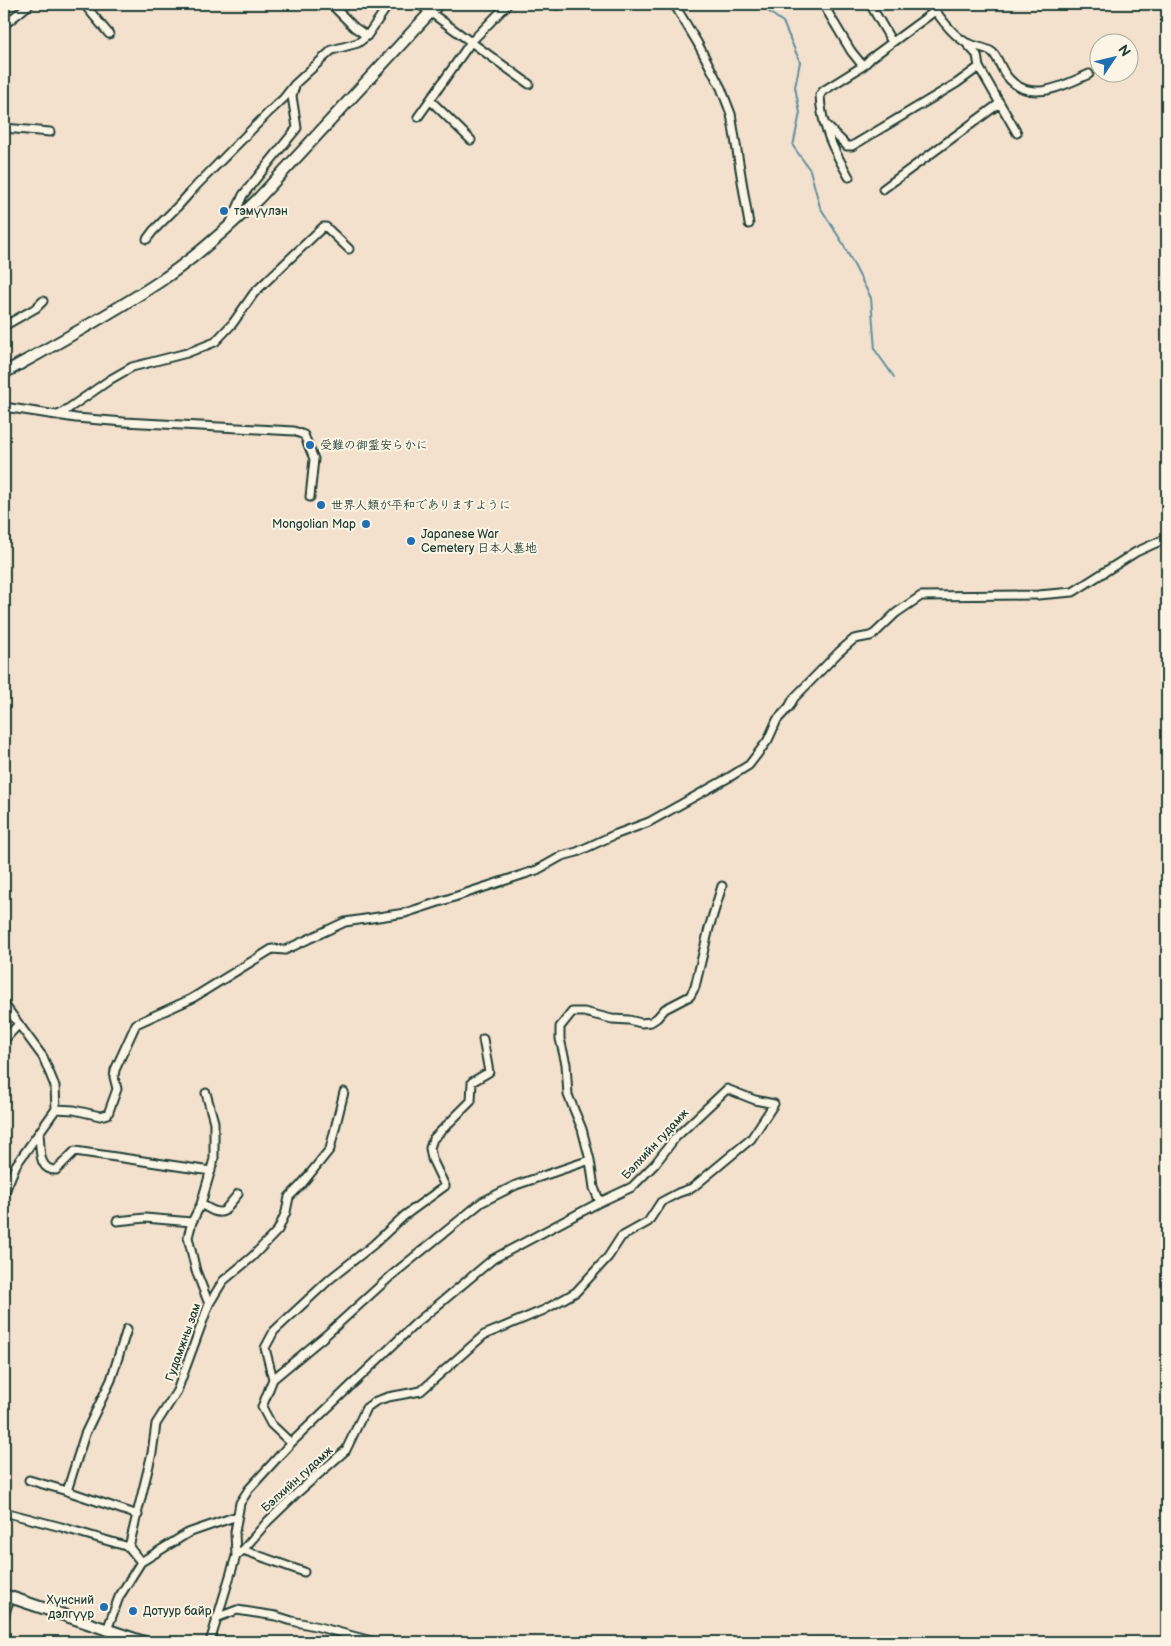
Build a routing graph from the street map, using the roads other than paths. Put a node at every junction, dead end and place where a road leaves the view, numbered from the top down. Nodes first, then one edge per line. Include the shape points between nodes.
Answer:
1 (84, 4) edge
2 (331, 4) edge
3 (389, 4) edge
4 (420, 4) edge
5 (508, 4) edge
6 (674, 4) edge
7 (822, 4) edge
8 (870, 4) edge
9 (27, 5) edge
10 (933, 7) edge
11 (434, 8) edge
12 (4, 25) edge
13 (109, 34) dead end
14 (367, 36) junction
15 (471, 42) junction
16 (892, 42) junction
17 (966, 43) junction
18 (863, 66) junction
19 (978, 67) junction
20 (1088, 74) edge
21 (295, 84) junction
22 (529, 84) dead end
23 (430, 100) junction
24 (1000, 103) junction
25 (418, 117) dead end
26 (824, 123) junction
27 (4, 128) edge
28 (50, 132) dead end
29 (1017, 133) dead end
30 (471, 140) dead end
31 (849, 177) dead end
32 (883, 189) dead end
33 (749, 224) dead end
34 (229, 227) junction
35 (148, 239) dead end
36 (349, 249) dead end
37 (44, 301) dead end
38 (4, 326) edge
39 (4, 373) edge
40 (4, 407) edge
41 (59, 415) junction
42 (310, 497) dead end
43 (1167, 538) edge
44 (722, 886) dead end
45 (4, 1004) edge
46 (19, 1024) junction
47 (483, 1039) dead end
48 (4, 1040) edge
49 (344, 1092) dead end
50 (206, 1093) dead end
51 (56, 1110) junction
52 (39, 1134) junction
53 (590, 1160) junction
54 (211, 1171) junction
55 (4, 1194) edge
56 (238, 1194) dead end
57 (600, 1202) junction
58 (201, 1204) junction
59 (117, 1221) dead end
60 (192, 1222) junction
61 (209, 1304) junction
62 (127, 1329) dead end
63 (273, 1378) junction
64 (291, 1443) junction
65 (28, 1480) dead end
66 (67, 1491) junction
67 (4, 1512) edge
68 (138, 1515) junction
69 (237, 1516) junction
70 (129, 1547) junction
71 (243, 1550) junction
72 (236, 1556) junction
73 (141, 1562) junction
74 (304, 1572) dead end
75 (7, 1596) edge
76 (4, 1617) edge
77 (216, 1618) junction
78 (107, 1630) junction
79 (144, 1642) edge
80 (210, 1642) edge
81 (375, 1642) edge

1 - 13 street
2 - 14 street
3 - 14 street
4 - 11 street
5 - 15 street
6 - 33 street via 718,82 731,114
7 - 18 street
8 - 16 street
9 - 12 street
10 - 16 street
10 - 17 street via 948,28
11 - 15 street
11 - 34 main road
14 - 21 street via 358,43 332,50
15 - 22 street
15 - 23 street
16 - 18 street
17 - 19 street via 977,55
17 - 20 street via 993,52 1006,76 1026,90 1045,91 1061,87
18 - 26 street via 820,95
19 - 24 street
19 - 26 street via 957,84 852,146 847,146
21 - 34 street via 292,96 297,128 243,195
21 - 35 street
23 - 25 street
23 - 30 street
24 - 29 street
24 - 32 street
26 - 31 street
27 - 28 street
34 - 39 main road via 158,282
36 - 41 street via 323,227 254,293 215,342 132,367
37 - 38 street
40 - 41 street
41 - 42 street via 124,422 294,431 304,435 314,459
43 - 51 street via 1136,552 1073,592 921,596 874,634 854,639 839,652 794,698 749,765 728,778 648,822 562,856 537,870 406,913 345,922 285,950 272,950 190,999 136,1024 115,1070 117,1089 108,1114 100,1116
44 - 53 street via 690,996 665,1009 651,1022 572,1012 560,1027 568,1095
45 - 46 street
46 - 48 street
46 - 51 street via 43,1057 55,1086
47 - 63 street via 489,1072 472,1082 472,1101 433,1139 430,1148 444,1186 330,1279 274,1331 265,1348
49 - 61 street, Гудамжны зам via 330,1149 289,1197 278,1230 252,1258 223,1281
50 - 54 street via 214,1122
51 - 52 street
52 - 54 street via 41,1160 51,1170 56,1170 75,1151
52 - 55 street via 16,1165
53 - 57 street via 594,1188
53 - 63 street via 516,1185 482,1202
54 - 58 street
56 - 58 street via 221,1213
57 - 64 street, Бэлхийн гудамж via 493,1260 415,1324
57 - 71 street, Бэлхийн гудамж via 632,1187 675,1138 727,1089 774,1104 751,1139 692,1188 661,1202 648,1222 621,1237 608,1257 576,1292 544,1310 484,1335 421,1391 388,1397 366,1408 346,1450 268,1521
58 - 60 street
59 - 60 street via 146,1218
60 - 61 street via 188,1238
61 - 68 street, Гудамжны зам via 177,1391 156,1424
62 - 66 street via 111,1380 85,1434
63 - 64 street via 262,1407 271,1424
64 - 69 street, Бэлхийн гудамж via 249,1489 240,1503
65 - 66 street
66 - 68 street
67 - 70 street
68 - 70 street, Гудамжны зам
69 - 72 street
69 - 73 street via 188,1533
70 - 73 street
71 - 72 street, Бэлхийн гудамж
71 - 74 street
72 - 77 street
73 - 78 street via 119,1598
75 - 76 street
75 - 78 main road
77 - 80 street
77 - 81 street via 237,1610 276,1616
78 - 79 main road

